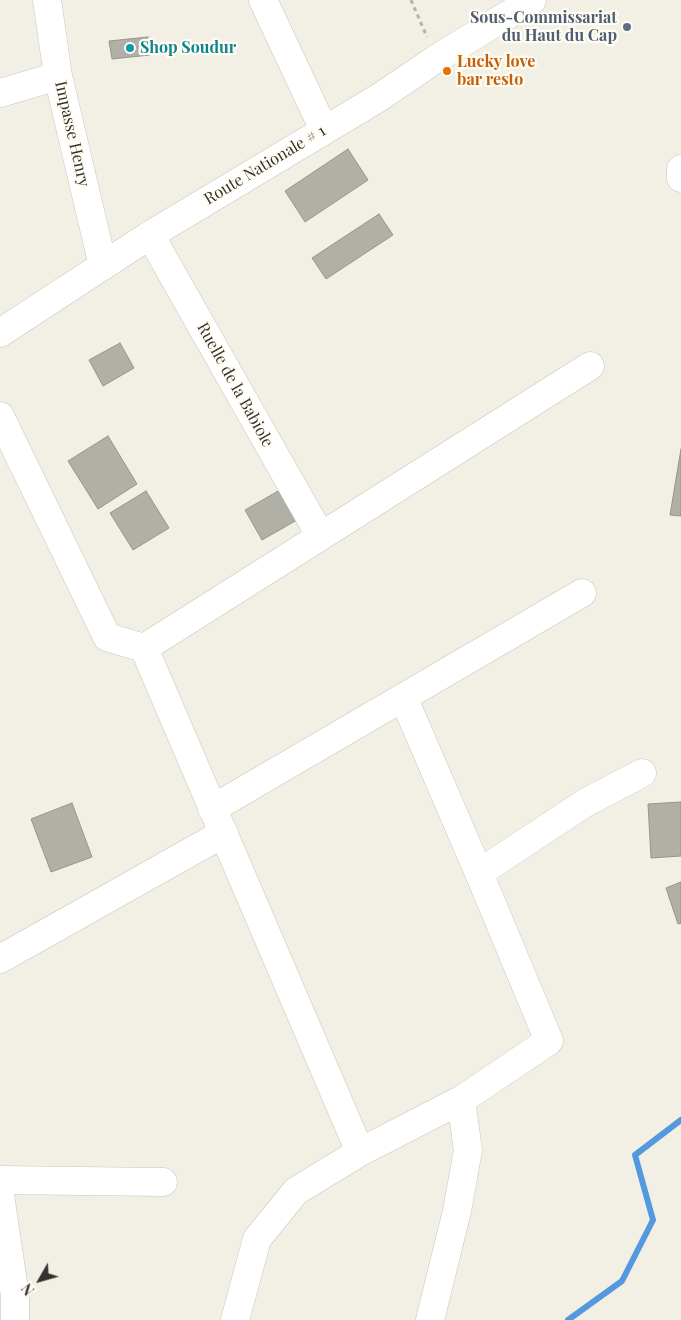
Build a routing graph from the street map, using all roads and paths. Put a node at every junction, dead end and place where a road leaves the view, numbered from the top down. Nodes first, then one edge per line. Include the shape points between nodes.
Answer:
1 (47, 0) edge
2 (263, 0) edge
3 (411, 0) edge
4 (532, 0) edge
5 (436, 59) junction
6 (58, 76) junction
7 (0, 92) edge
8 (324, 130) junction
9 (681, 169) edge
10 (681, 178) edge
11 (150, 235) junction
12 (103, 266) junction
13 (0, 333) edge
14 (590, 366) dead end
15 (0, 416) edge
16 (320, 535) junction
17 (582, 593) dead end
18 (144, 648) junction
19 (404, 699) junction
20 (642, 773) dead end
21 (218, 821) junction
22 (479, 873) junction
23 (0, 959) edge
24 (460, 1100) junction
25 (360, 1152) junction
26 (0, 1180) edge
27 (163, 1182) dead end
28 (0, 1195) edge
29 (15, 1320) edge
30 (235, 1320) edge
31 (430, 1320) edge

1 - 6 street, Impasse Henry
2 - 8 street
3 - 5 path
4 - 5 street, Route Nationale # 1
5 - 8 street, Route Nationale # 1
6 - 7 street
6 - 12 street, Impasse Henry
8 - 11 street, Route Nationale # 1
9 - 10 street
11 - 12 street, Route Nationale # 1
11 - 16 street, Ruelle de la Babiole
12 - 13 street, Route Nationale # 1
14 - 16 street
15 - 18 street via 107,637
16 - 18 street
17 - 19 street
18 - 21 street
19 - 21 street
19 - 22 street
20 - 22 street via 585,803
21 - 23 street
21 - 25 street
22 - 24 street via 549,1041
24 - 25 street
24 - 31 street via 468,1150 457,1211
25 - 30 street via 296,1191 257,1239
26 - 27 street
28 - 29 street via 15,1296

